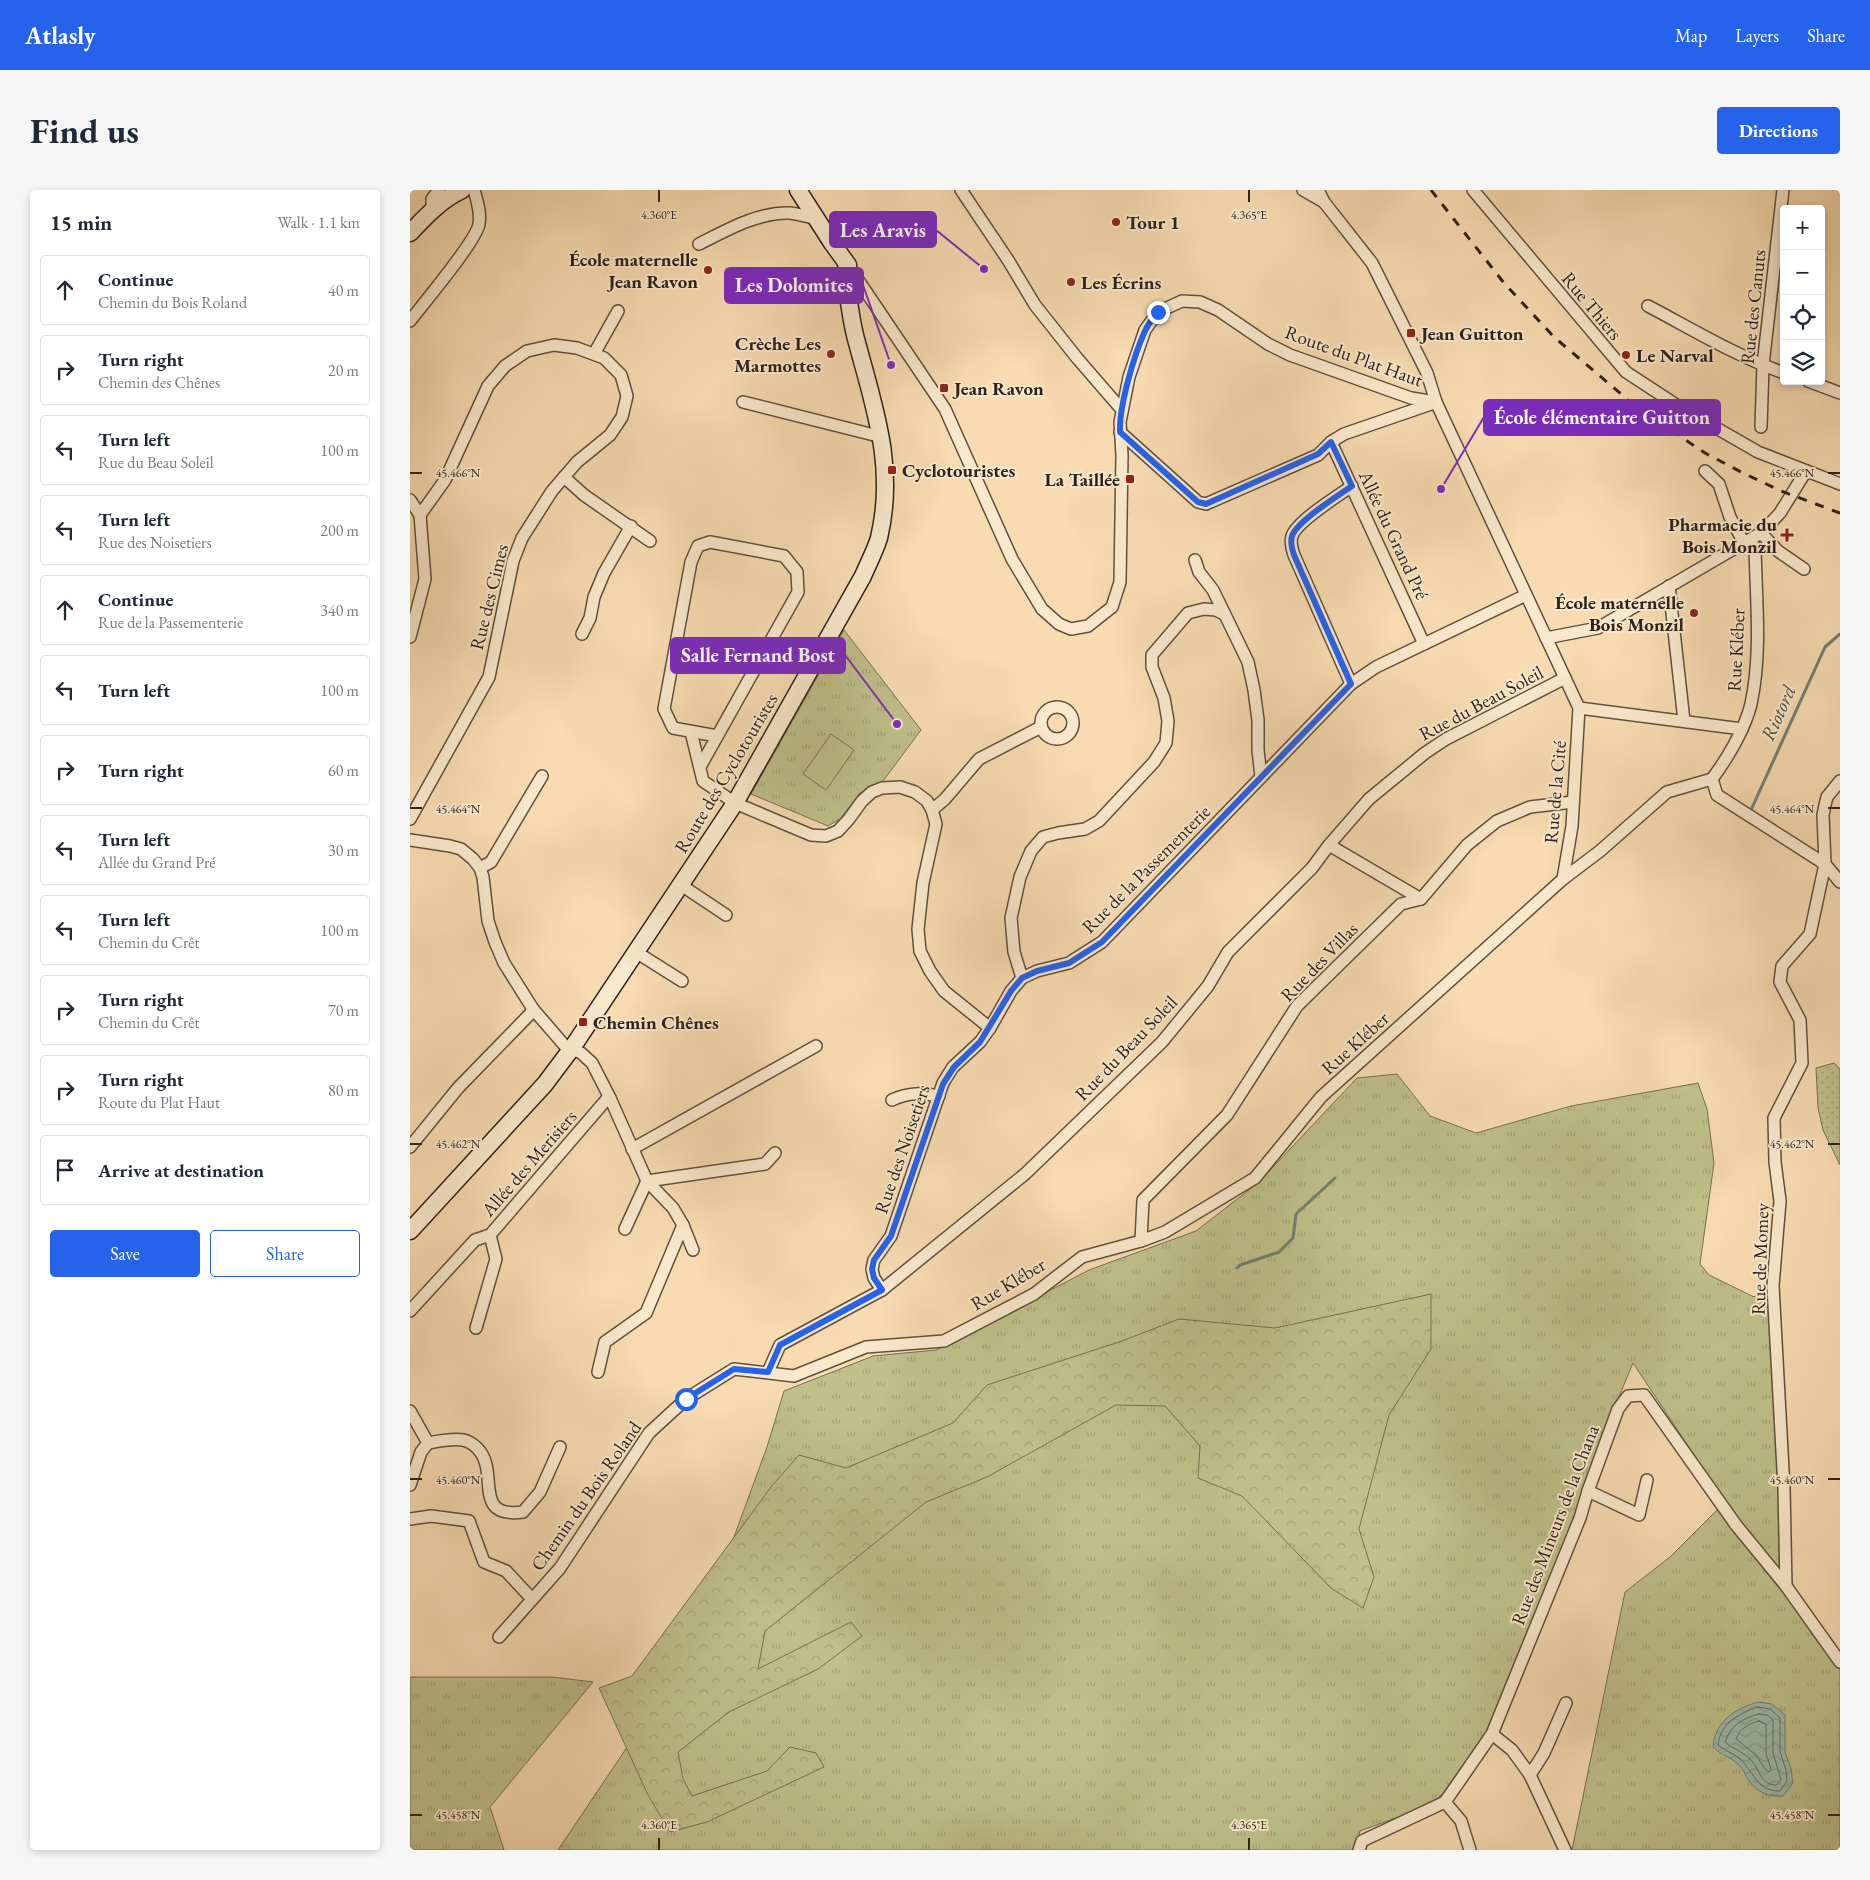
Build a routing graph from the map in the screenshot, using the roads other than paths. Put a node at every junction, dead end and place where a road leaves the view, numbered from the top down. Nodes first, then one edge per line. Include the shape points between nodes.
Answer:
1 (439, 190) edge
2 (462, 190) edge
3 (474, 190) edge
4 (798, 190) edge
5 (961, 190) edge
6 (1302, 190) edge
7 (1318, 190) edge
8 (1473, 190) edge
9 (1783, 190) edge
10 (1324, 202) junction
11 (432, 210) junction
12 (817, 219) junction
13 (410, 233) edge
14 (699, 244) dead end
15 (848, 265) junction
16 (1648, 306) dead end
17 (618, 311) dead end
18 (410, 321) edge
19 (594, 354) junction
20 (1763, 365) junction
21 (1780, 371) edge
22 (1819, 385) edge
23 (1840, 393) edge
24 (743, 402) dead end
25 (1436, 402) junction
26 (1122, 410) junction
27 (1761, 427) dead end
28 (1120, 432) junction
29 (882, 437) junction
30 (1331, 442) junction
31 (1705, 471) dead end
32 (1806, 471) junction
33 (564, 477) junction
34 (1840, 484) edge
35 (1352, 486) junction
36 (410, 500) edge
37 (420, 515) junction
38 (631, 526) junction
39 (1761, 533) junction
40 (650, 541) dead end
41 (1744, 543) junction
42 (1195, 560) dead end
43 (1804, 569) dead end
44 (1669, 586) junction
45 (1526, 595) junction
46 (1224, 614) junction
47 (582, 634) dead end
48 (410, 637) edge
49 (1546, 638) junction
50 (1424, 644) junction
51 (1565, 678) junction
52 (1351, 684) junction
53 (1579, 708) junction
54 (1684, 721) junction
55 (1041, 727) dead end
56 (1742, 729) junction
57 (691, 732) junction
58 (717, 736) junction
59 (700, 767) junction
60 (542, 776) dead end
61 (1261, 777) junction
62 (1712, 779) junction
63 (1840, 781) edge
64 (1573, 802) junction
65 (736, 803) junction
66 (932, 810) junction
67 (410, 819) edge
68 (410, 840) edge
69 (1329, 845) junction
70 (1825, 864) junction
71 (480, 868) junction
72 (1562, 879) junction
73 (1840, 882) edge
74 (681, 885) junction
75 (1421, 899) junction
76 (726, 915) dead end
77 (636, 952) junction
78 (1022, 978) junction
79 (682, 982) dead end
80 (533, 1009) junction
81 (990, 1028) junction
82 (816, 1046) dead end
83 (572, 1048) junction
84 (939, 1096) junction
85 (610, 1098) junction
86 (892, 1100) dead end
87 (410, 1147) edge
88 (632, 1149) junction
89 (775, 1152) dead end
90 (647, 1181) junction
91 (683, 1225) junction
92 (625, 1229) dead end
93 (410, 1231) edge
94 (490, 1235) junction
95 (1141, 1241) junction
96 (693, 1250) dead end
97 (882, 1290) junction
98 (410, 1311) edge
99 (476, 1328) dead end
100 (734, 1369) joint
101 (598, 1372) dead end
102 (768, 1372) junction
103 (410, 1411) edge
104 (428, 1442) junction
105 (560, 1447) dead end
106 (1647, 1480) dead end
107 (410, 1485) edge
108 (1588, 1492) junction
109 (410, 1519) edge
110 (1786, 1586) junction
111 (532, 1599) junction
112 (500, 1636) dead end
113 (1840, 1662) edge
114 (1566, 1704) dead end
115 (1492, 1734) junction
116 (1530, 1775) junction
117 (1445, 1802) junction
118 (1360, 1850) edge
119 (1470, 1850) edge
120 (1566, 1850) edge

1 - 11 street via 432,199
2 - 11 street
3 - 18 street via 480,208 479,226
4 - 12 street
5 - 26 street via 1035,305
6 - 10 street
7 - 10 street
8 - 32 street, Rue Thiers via 1626,372 1758,452
9 - 20 street, Rue des Canuts
10 - 25 street via 1372,263 1427,373
11 - 13 street
12 - 14 street via 791,213 765,215
12 - 15 street
15 - 28 street, Route du Plat Haut via 945,409 1012,559 1042,608 1059,624 1070,629 1088,626 1112,607 1120,582
15 - 29 street, Route des Cyclotouristes via 845,271 856,337
16 - 20 street
17 - 19 street
19 - 33 street, Rue des Cimes via 604,358 621,375 627,396 622,417 610,435
19 - 37 street, Rue des Cimes via 554,345 527,351 505,366 488,386 445,480
20 - 21 street
20 - 27 street, Rue des Canuts
22 - 23 street
24 - 29 street
25 - 26 street, Route du Plat Haut via 1412,398 1290,356 1218,310 1200,302 1182,301 1158,312 1145,330
25 - 30 street via 1344,434
25 - 45 street
26 - 28 street, Route du Plat Haut
28 - 30 street via 1198,502 1206,504 1318,454
29 - 65 street, Route des Cyclotouristes via 884,508 878,540 863,576
30 - 35 street, Allée du Grand Pré
31 - 41 street via 1719,484 1730,517
32 - 34 street, Rue Thiers
32 - 39 street via 1780,513
33 - 38 street via 584,495
33 - 67 street, Rue des Cimes via 522,538 513,561 489,677
35 - 50 street, Allée du Grand Pré
35 - 52 street via 1298,525 1291,545
36 - 37 street
37 - 48 street via 425,579
38 - 40 street
38 - 47 street via 604,573
39 - 41 street
39 - 43 street via 1778,551
41 - 44 street
41 - 56 street, Rue Kléber via 1755,547 1757,662 1750,705
42 - 46 street
44 - 49 street via 1598,628
44 - 54 street
45 - 49 street
45 - 50 street, Rue de la Passementerie
46 - 61 street via 1248,662 1258,720
46 - 78 street via 1204,608 1188,613 1152,655 1152,667 1164,698 1168,721 1166,743 1154,762 1099,821 1085,829 1043,837 1032,851 1020,877 1011,918 1014,952
49 - 51 street
50 - 52 street, Rue de la Passementerie via 1376,667
51 - 53 street
51 - 69 street, Rue du Beau Soleil via 1425,753 1369,799
52 - 61 street, Rue de la Passementerie
53 - 54 street
53 - 64 street, Rue de la Cité
54 - 56 street
55 - 66 street via 979,759
56 - 62 street, Rue Kléber
57 - 58 street
57 - 58 street via 673,728 664,709 691,562 698,546 710,542 784,556 798,572 798,592
57 - 59 street
58 - 59 street
59 - 65 street via 703,781
60 - 71 street via 491,862
61 - 78 street, Rue de la Passementerie via 1102,942 1069,963
62 - 70 street via 1717,795
62 - 72 street, Rue Kléber via 1667,792 1600,851
63 - 70 street, Rue de Momey via 1824,805
64 - 72 street, Rue de la Cité
64 - 75 street via 1530,807 1497,821 1467,845
65 - 66 street via 811,835 826,836 838,831 862,801 882,788 900,787 915,792 927,801
65 - 74 street, Route des Cyclotouristes
66 - 81 street via 936,824 923,883 918,929 920,951 944,991
68 - 71 street via 461,849
69 - 75 street
69 - 97 street, Rue du Beau Soleil via 1312,868 1228,952 1208,986 1162,1042 1025,1174
70 - 73 street
70 - 110 street, Rue de Momey via 1810,934 1782,966 1780,982 1800,1020 1802,1063 1774,1118 1780,1201 1773,1286
71 - 80 street via 488,921 495,942
72 - 95 street, Rue Kléber via 1321,1097 1255,1178 1165,1232
74 - 76 street
74 - 77 street, Route des Cyclotouristes
75 - 95 street, Rue des Villas via 1401,904 1297,1006 1227,1115 1142,1200
77 - 79 street
77 - 83 street, Route des Cyclotouristes
78 - 81 street
80 - 83 street via 566,1046
80 - 87 street via 458,1088
81 - 84 street, Rue des Noisetiers via 954,1067
82 - 88 street
83 - 85 street via 592,1063
83 - 93 street, Route des Cyclotouristes via 544,1084
84 - 86 street via 921,1092 904,1094
84 - 97 street, Rue des Noisetiers via 891,1236 874,1260 874,1278
85 - 88 street
85 - 94 street, Allée des Merisiers
88 - 90 street
89 - 90 street via 765,1164
90 - 91 street via 673,1208
90 - 92 street
91 - 96 street
91 - 101 street via 646,1313 605,1342
94 - 98 street, Allée des Merisiers via 475,1240
94 - 99 street via 496,1259
95 - 102 street, Rue Kléber via 1082,1257 1034,1294 944,1341 866,1347 794,1376
97 - 102 street, Rue du Beau Soleil via 780,1345
100 - 102 street, Rue Kléber
100 - 111 street, Chemin du Bois Roland via 686,1399 650,1433 560,1568
103 - 104 street
104 - 105 street via 464,1440 473,1444 486,1463 489,1496 494,1507 513,1513 523,1512 540,1492
104 - 107 street via 421,1452
106 - 108 street via 1639,1515
108 - 110 street, Rue des Mineurs de la Chana via 1618,1409 1628,1396 1644,1395 1736,1525
108 - 115 street, Rue des Mineurs de la Chana
109 - 111 street via 431,1516 470,1522 484,1562 506,1571
110 - 113 street
111 - 112 street, Chemin du Bois Roland
114 - 116 street via 1544,1753
115 - 116 street via 1512,1750
115 - 117 street, Rue des Mineurs de la Chana
116 - 120 street
117 - 118 street, Rue des Mineurs de la Chana via 1362,1842
117 - 119 street via 1461,1820

